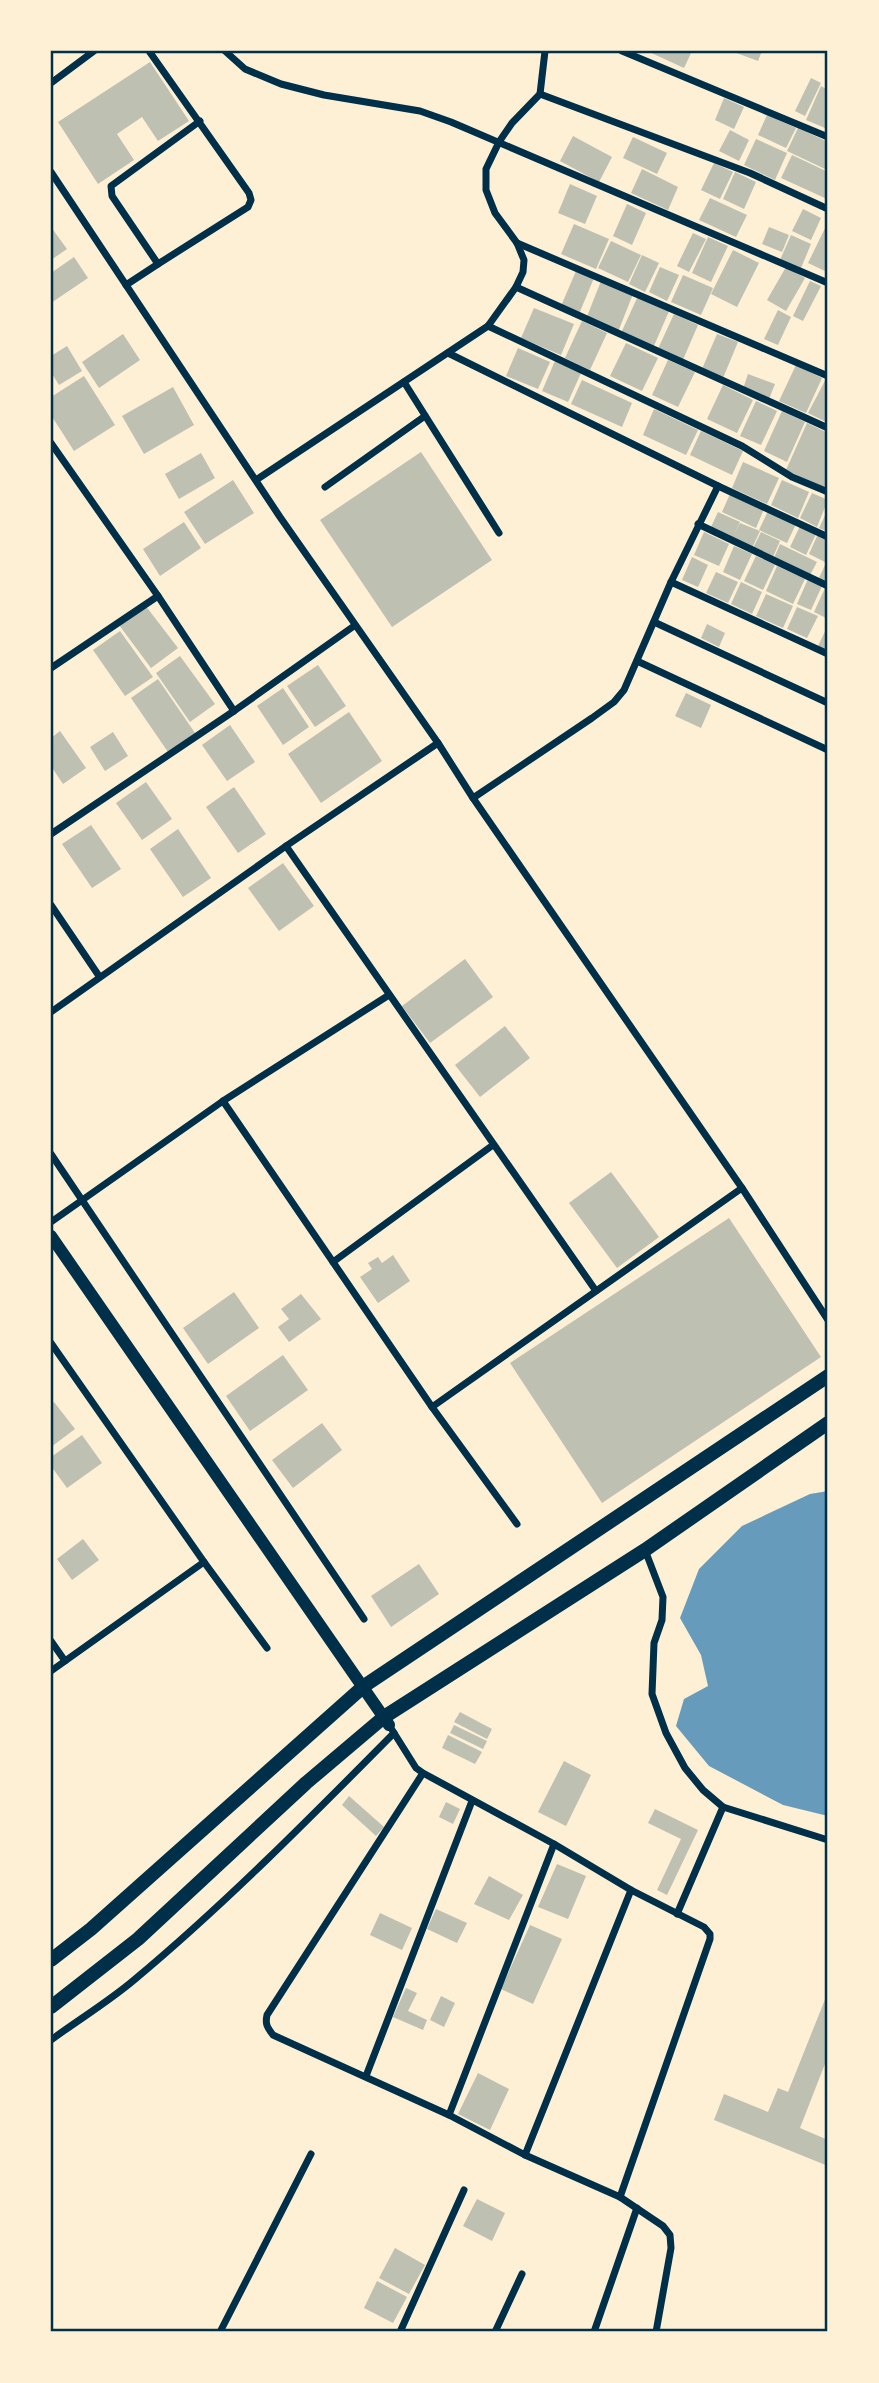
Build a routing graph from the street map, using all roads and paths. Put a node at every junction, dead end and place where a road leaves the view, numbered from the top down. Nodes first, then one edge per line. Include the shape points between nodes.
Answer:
1 (94, 51) edge
2 (149, 51) edge
3 (225, 51) edge
4 (545, 51) edge
5 (622, 51) edge
6 (51, 83) edge
7 (540, 94) junction
8 (200, 121) junction
9 (828, 137) edge
10 (499, 142) junction
11 (51, 172) edge
12 (828, 209) edge
13 (517, 243) junction
14 (158, 264) junction
15 (828, 283) edge
16 (126, 285) junction
17 (516, 287) junction
18 (488, 326) junction
19 (448, 353) junction
20 (828, 376) edge
21 (404, 382) junction
22 (425, 416) junction
23 (828, 428) edge
24 (51, 443) edge
25 (256, 480) junction
26 (718, 486) junction
27 (325, 487) dead end
28 (828, 492) edge
29 (698, 524) junction
30 (499, 533) dead end
31 (828, 537) edge
32 (671, 582) junction
33 (828, 586) edge
34 (158, 596) junction
35 (654, 622) junction
36 (354, 626) junction
37 (828, 654) edge
38 (637, 661) junction
39 (51, 668) edge
40 (828, 703) edge
41 (234, 711) junction
42 (438, 743) junction
43 (828, 750) edge
44 (473, 798) junction
45 (51, 834) edge
46 (286, 846) junction
47 (51, 905) edge
48 (99, 976) junction
49 (389, 995) junction
50 (51, 1012) edge
51 (223, 1101) junction
52 (494, 1145) junction
53 (51, 1154) edge
54 (742, 1188) junction
55 (83, 1200) junction
56 (51, 1223) edge
57 (51, 1236) edge
58 (333, 1262) junction
59 (596, 1291) junction
60 (828, 1320) edge
61 (51, 1343) edge
62 (828, 1376) edge
63 (432, 1407) junction
64 (828, 1423) edge
65 (517, 1524) dead end
66 (645, 1550) junction
67 (204, 1562) junction
68 (364, 1619) dead end
69 (51, 1641) edge
70 (267, 1648) dead end
71 (65, 1661) junction
72 (51, 1671) edge
73 (363, 1686) junction
74 (389, 1725) junction
75 (423, 1773) junction
76 (472, 1801) junction
77 (723, 1807) junction
78 (828, 1840) edge
79 (554, 1844) junction
80 (631, 1890) junction
81 (677, 1913) junction
82 (51, 1960) edge
83 (51, 2007) edge
84 (51, 2040) edge
85 (366, 2076) junction
86 (449, 2115) junction
87 (311, 2154) dead end
88 (525, 2155) junction
89 (464, 2190) dead end
90 (620, 2197) junction
91 (637, 2208) junction
92 (523, 2274) dead end
93 (220, 2332) edge
94 (400, 2332) edge
95 (495, 2332) edge
96 (594, 2332) edge
97 (656, 2332) edge

1 - 6 street
2 - 8 street
3 - 10 street via 246,69 281,84 420,111
4 - 7 street
5 - 9 street
7 - 10 street
7 - 12 street via 750,173
8 - 14 street via 111,186 112,196
8 - 14 street via 251,200 248,207
10 - 13 street via 485,169 486,190 495,213
10 - 15 street
11 - 16 street
13 - 17 street via 524,260
13 - 20 street
14 - 16 street
16 - 25 street
17 - 18 street
17 - 23 street
18 - 19 street
18 - 28 street via 742,446 785,473
19 - 21 street
19 - 26 street
21 - 22 street
21 - 25 street
22 - 27 street
22 - 30 street
24 - 34 street
25 - 36 street
26 - 29 street
26 - 31 street
29 - 32 street
29 - 33 street
32 - 35 street
32 - 37 street
34 - 39 street
34 - 41 street
35 - 38 street
35 - 40 street
36 - 41 street
36 - 42 street
38 - 43 street
38 - 44 street via 614,702
41 - 45 street
42 - 44 street
42 - 46 street
44 - 54 street
46 - 48 street
46 - 49 street
47 - 48 street
48 - 50 street
49 - 51 street
49 - 52 street
51 - 55 street
51 - 58 street
52 - 58 street
52 - 59 street
53 - 55 street
54 - 59 street
54 - 60 street
55 - 56 street
55 - 68 street
57 - 73 street
58 - 63 street
59 - 63 street
61 - 67 street
62 - 73 main road
63 - 65 street
64 - 66 main road
66 - 74 main road
66 - 77 street via 663,1597 654,1643 652,1694 685,1768
67 - 70 street
67 - 71 street
69 - 71 street
71 - 72 street
73 - 74 street
73 - 82 main road
74 - 75 street
74 - 83 main road via 306,1783 138,1939
74 - 84 street via 313,1815 190,1932
75 - 76 street
75 - 85 street via 265,2022 273,2035
76 - 79 street
76 - 85 street
77 - 78 street
77 - 81 street
79 - 80 street
79 - 86 street
80 - 81 street
80 - 88 street
81 - 90 street via 707,1929 710,1939
85 - 86 street
86 - 88 street
87 - 93 street
88 - 90 street
89 - 94 street
90 - 91 street
91 - 96 street
91 - 97 street via 670,2235
92 - 95 street

